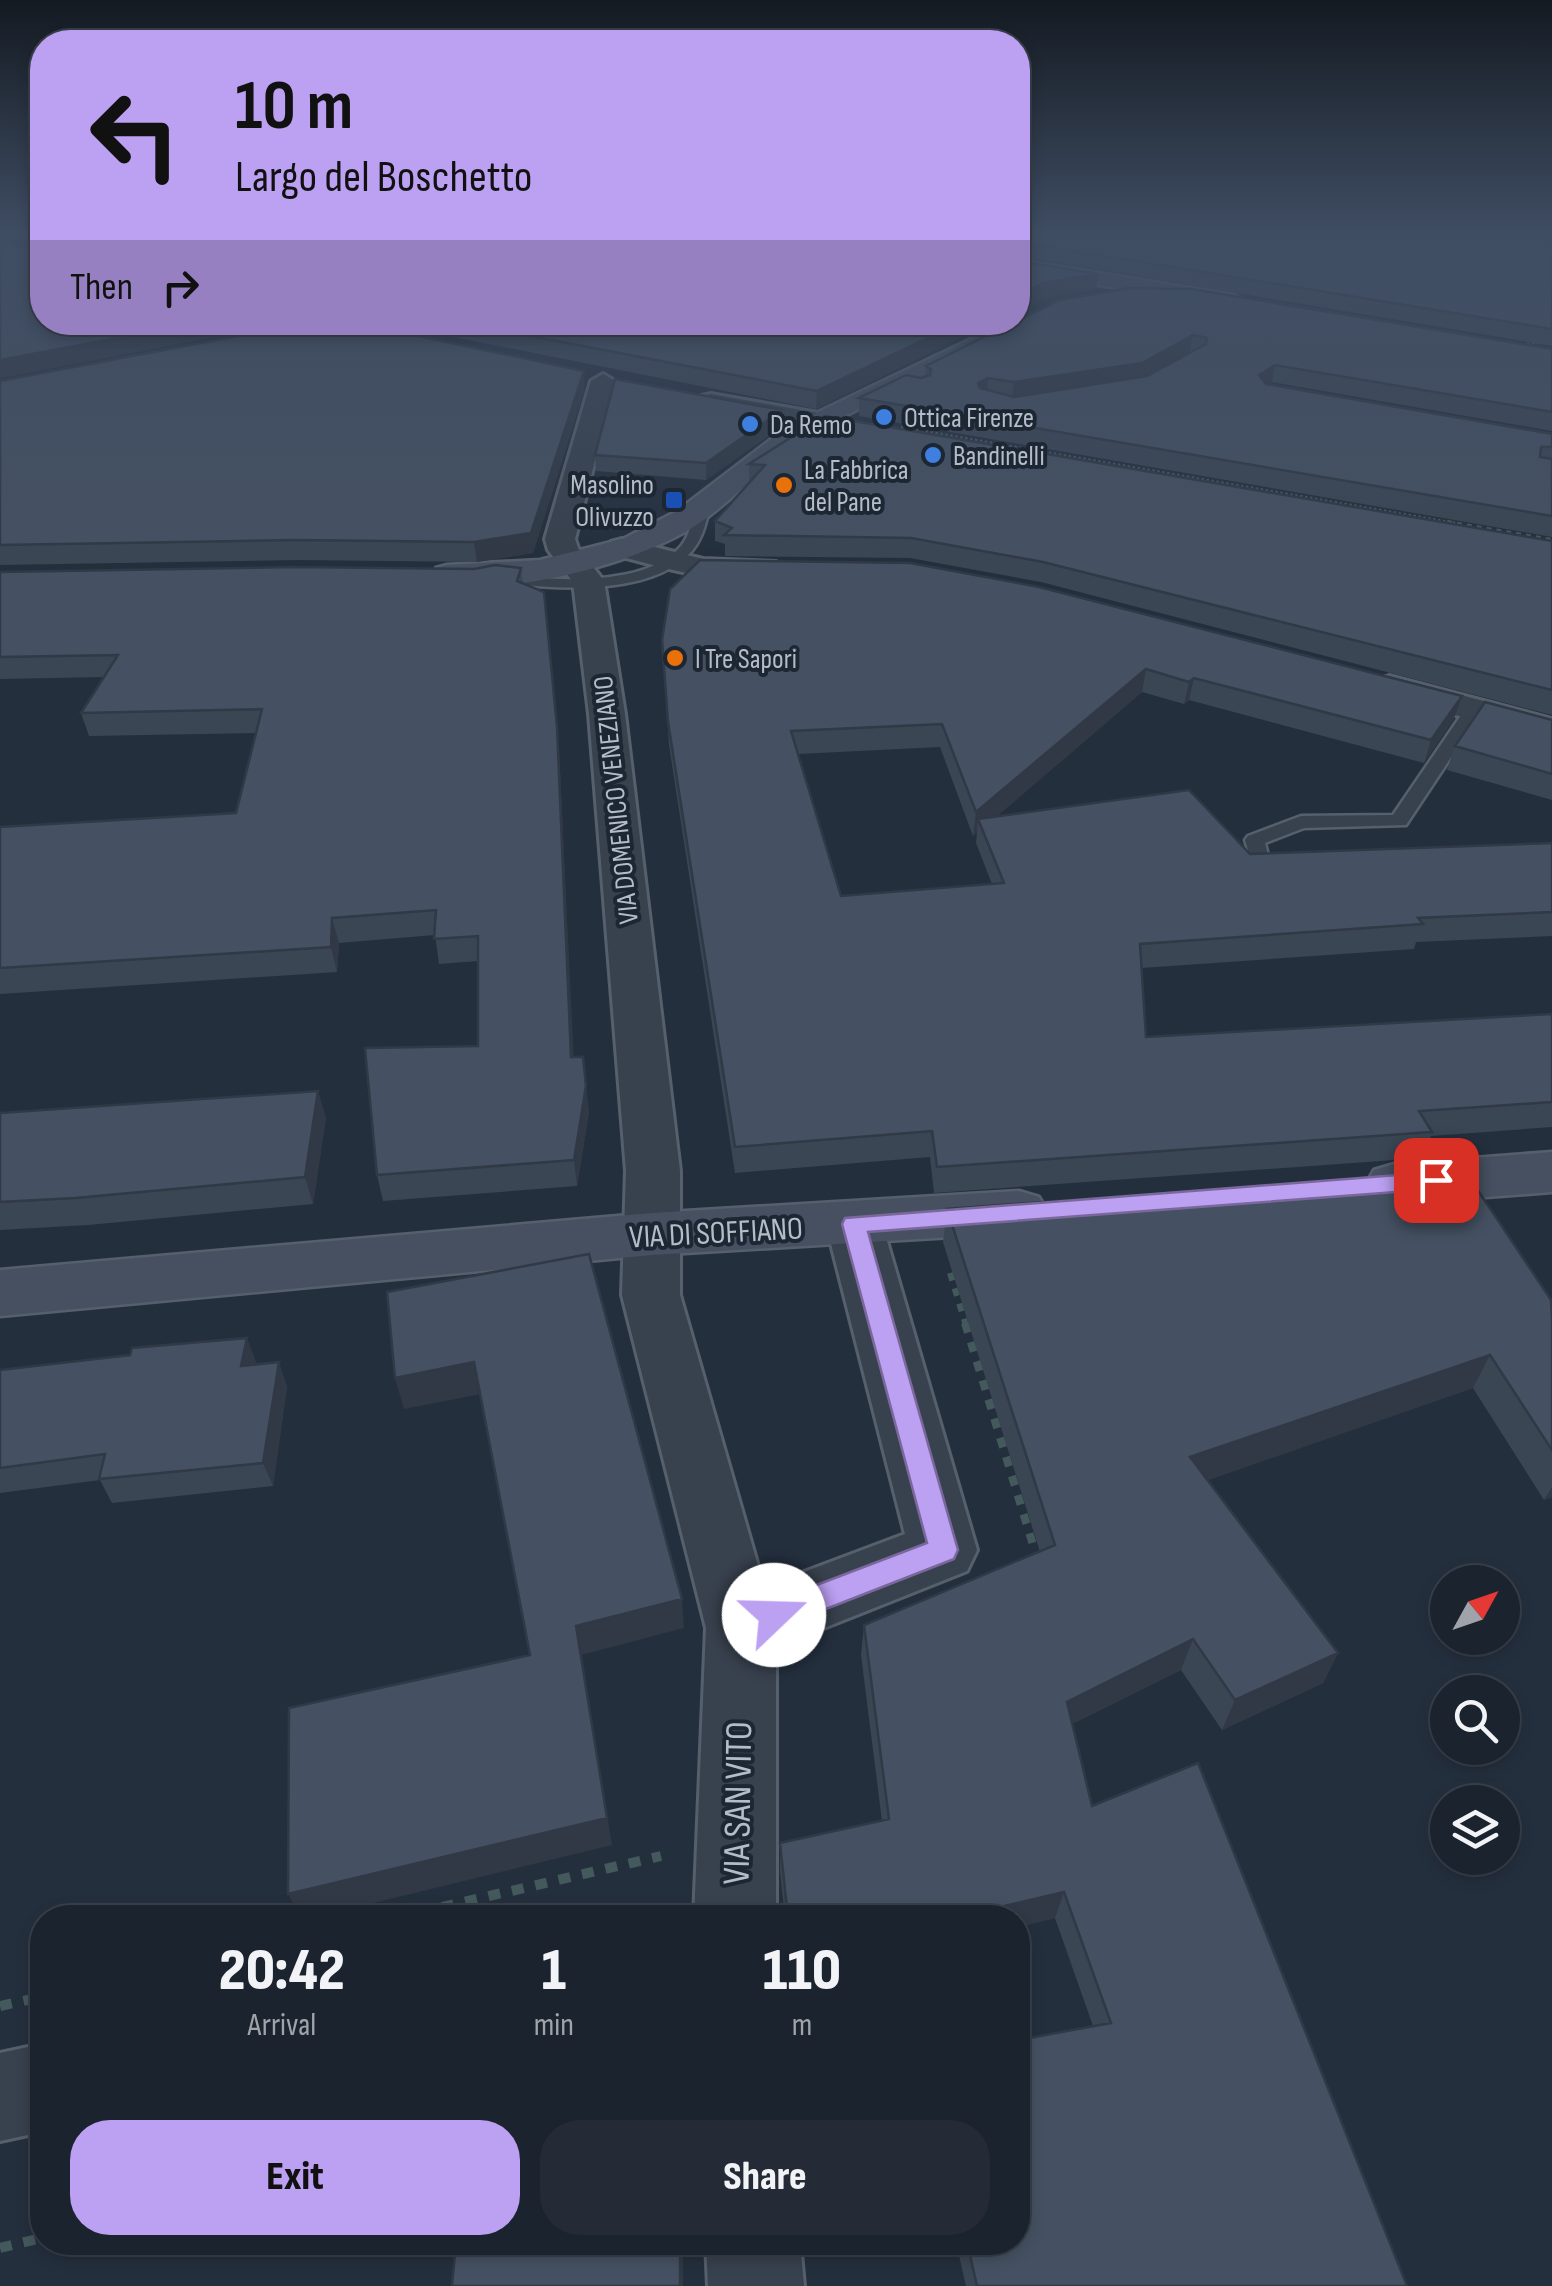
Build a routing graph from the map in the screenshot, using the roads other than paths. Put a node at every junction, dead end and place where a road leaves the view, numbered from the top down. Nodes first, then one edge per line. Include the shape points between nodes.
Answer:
1 (988, 340) edge
2 (604, 381) edge
3 (691, 397) edge
4 (818, 420) junction
5 (857, 427) edge
6 (703, 505) junction
7 (622, 548) junction
8 (671, 561) junction
9 (792, 568) edge
10 (580, 571) junction
11 (415, 575) edge
12 (1360, 680) edge
13 (1474, 709) junction
14 (1552, 730) edge
15 (1259, 859) edge
16 (1552, 1172) edge
17 (1332, 1188) edge
18 (1073, 1208) edge
19 (854, 1224) junction
20 (652, 1234) junction
21 (0, 1293) edge
22 (741, 1628) junction
23 (735, 1905) edge
24 (30, 2091) edge
25 (0, 2097) edge
26 (755, 2255) edge
27 (756, 2286) edge

1 - 4 street via 906,386
2 - 10 street, VIA DOMENICO VENEZIANO via 560,538
3 - 4 street
4 - 5 street
4 - 6 street
6 - 7 street
6 - 8 lane via 690,543
7 - 8 street
7 - 10 street
8 - 9 street via 714,569
8 - 10 lane via 634,574
10 - 11 street
10 - 20 street, VIA DOMENICO VENEZIANO via 607,714 653,1171
12 - 13 street
13 - 14 street
13 - 15 lane via 1399,821 1301,822 1256,840
16 - 17 street
18 - 19 street, VIA DI SOFFIANO
19 - 20 street, VIA DI SOFFIANO
19 - 22 street via 943,1550
20 - 21 street, VIA DI SOFFIANO
20 - 22 street, VIA DOMENICO VENEZIANO via 651,1295
22 - 23 street, VIA SAN VITO
24 - 25 street
26 - 27 street

